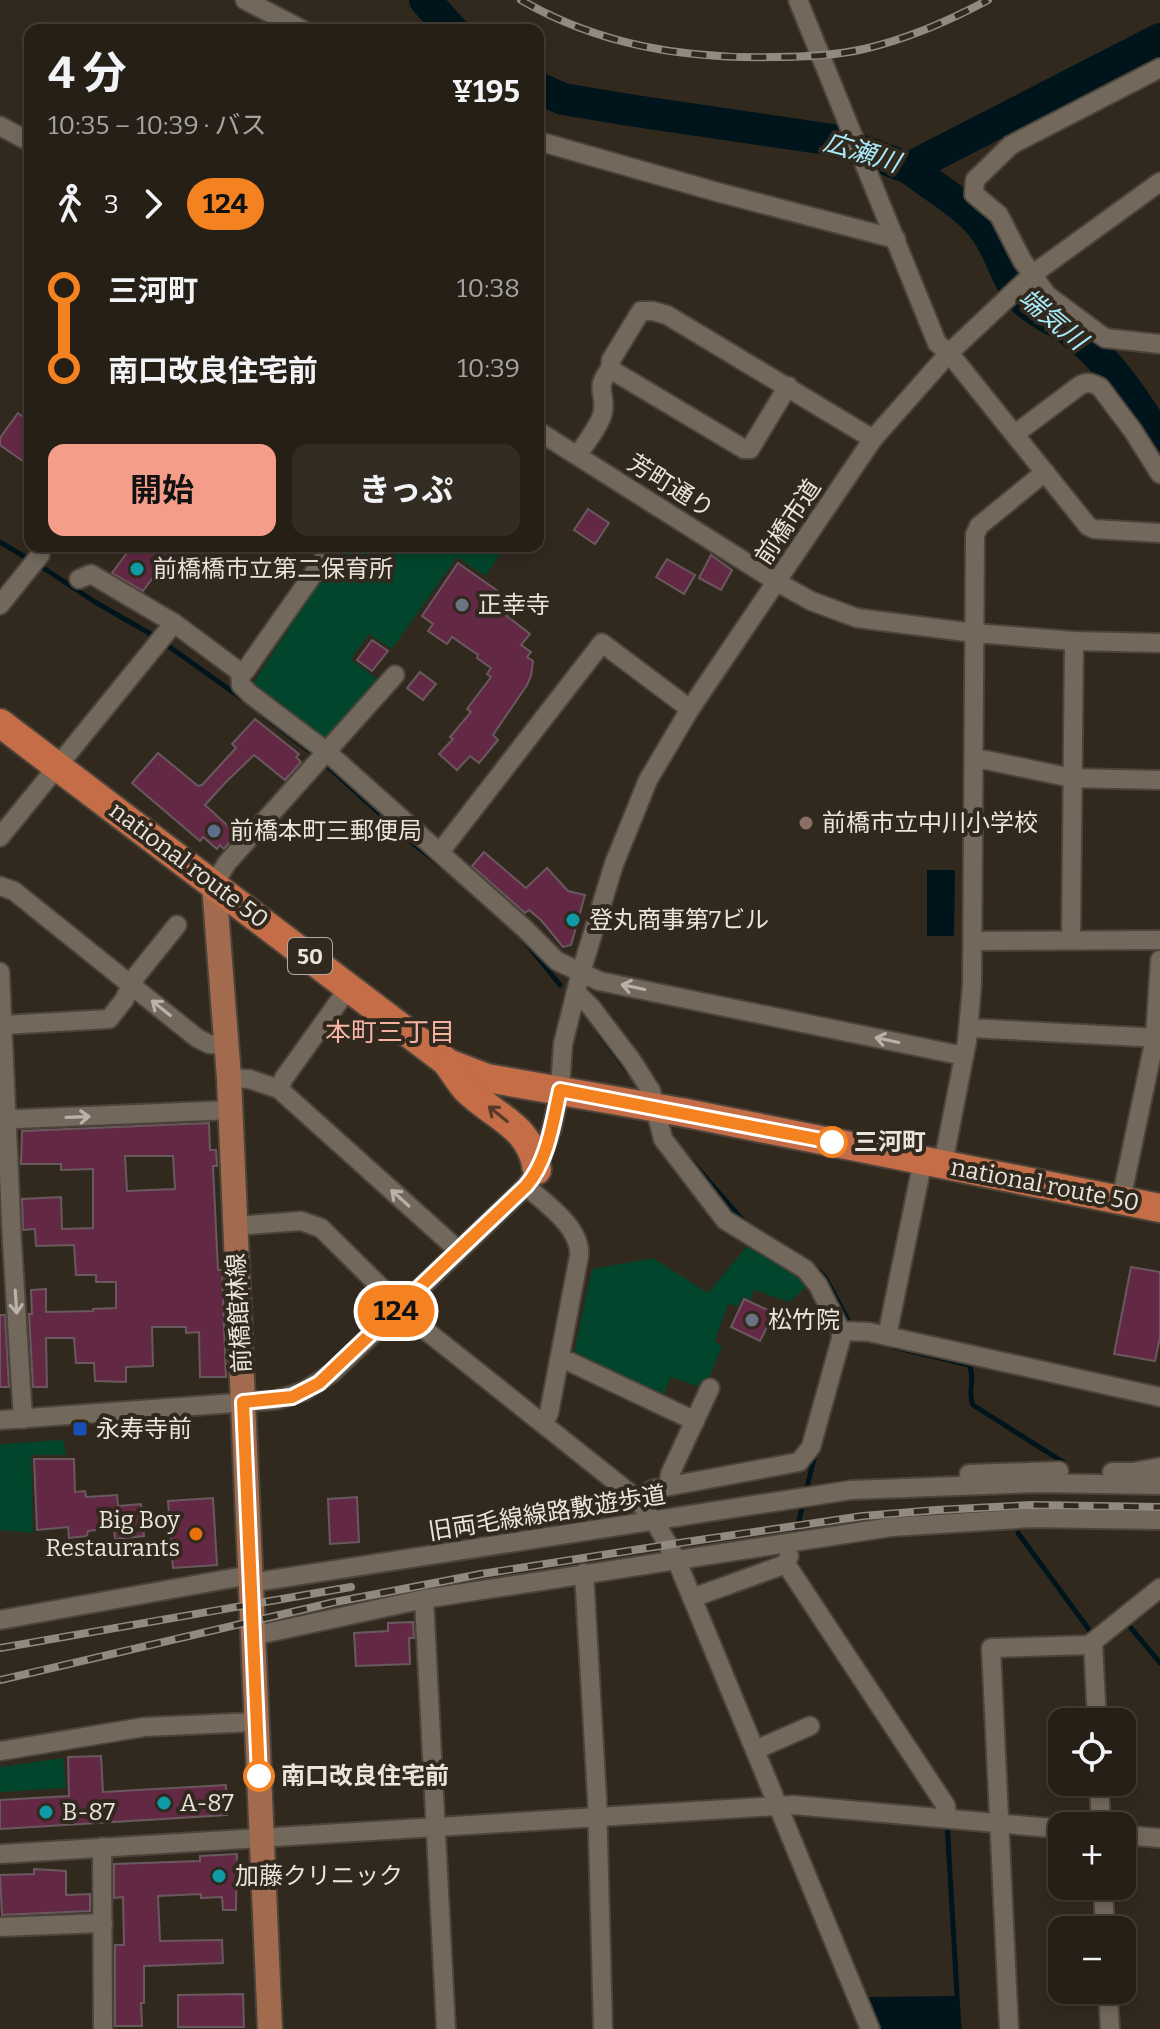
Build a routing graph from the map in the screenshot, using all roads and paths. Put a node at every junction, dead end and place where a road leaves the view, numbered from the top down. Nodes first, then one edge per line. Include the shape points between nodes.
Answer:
1 (245, 0) edge
2 (798, 0) edge
3 (273, 23) edge
4 (1160, 68) edge
5 (0, 126) edge
6 (24, 139) edge
7 (544, 143) edge
8 (1160, 182) edge
9 (896, 239) junction
10 (1033, 274) junction
11 (1160, 344) edge
12 (949, 353) junction
13 (610, 369) junction
14 (788, 386) junction
15 (1015, 434) junction
16 (544, 435) edge
17 (873, 439) junction
18 (578, 455) junction
19 (1045, 472) junction
20 (1160, 474) edge
21 (1160, 533) edge
22 (329, 552) edge
23 (40, 555) dead end
24 (79, 579) dead end
25 (777, 582) junction
26 (0, 605) edge
27 (174, 623) junction
28 (974, 633) junction
29 (1074, 641) junction
30 (1160, 643) edge
31 (240, 672) junction
32 (395, 675) dead end
33 (690, 709) junction
34 (0, 723) edge
35 (327, 752) junction
36 (974, 760) junction
37 (57, 765) junction
38 (1072, 778) junction
39 (1160, 780) edge
40 (0, 837) edge
41 (440, 852) junction
42 (214, 884) junction
43 (0, 886) edge
44 (177, 925) dead end
45 (1071, 939) junction
46 (1160, 940) edge
47 (973, 941) junction
48 (1160, 960) edge
49 (0, 972) edge
50 (581, 972) junction
51 (131, 985) junction
52 (350, 986) junction
53 (576, 992) junction
54 (3, 1025) junction
55 (969, 1028) junction
56 (1158, 1038) edge
57 (227, 1045) junction
58 (964, 1056) junction
59 (448, 1063) junction
60 (229, 1078) junction
61 (279, 1089) junction
62 (560, 1090) junction
63 (657, 1108) junction
64 (231, 1110) junction
65 (4, 1116) edge
66 (933, 1162) junction
67 (531, 1178) junction
68 (1121, 1200) junction
69 (1160, 1208) edge
70 (235, 1226) junction
71 (458, 1250) junction
72 (400, 1307) junction
73 (841, 1331) junction
74 (887, 1336) junction
75 (559, 1360) junction
76 (710, 1388) dead end
77 (1160, 1397) edge
78 (243, 1402) junction
79 (23, 1419) junction
80 (0, 1420) edge
81 (695, 1421) junction
82 (543, 1423) junction
83 (1160, 1467) edge
84 (1160, 1485) edge
85 (669, 1486) junction
86 (851, 1490) junction
87 (636, 1498) junction
88 (653, 1520) junction
89 (1160, 1520) edge
90 (788, 1541) junction
91 (676, 1559) junction
92 (786, 1564) junction
93 (584, 1573) junction
94 (250, 1579) junction
95 (1160, 1588) edge
96 (692, 1598) junction
97 (424, 1599) junction
98 (0, 1620) edge
99 (253, 1636) junction
100 (1093, 1643) junction
101 (1096, 1708) edge
102 (256, 1722) junction
103 (810, 1726) dead end
104 (755, 1750) junction
105 (0, 1751) edge
106 (778, 1806) junction
107 (597, 1817) junction
108 (947, 1818) junction
109 (1000, 1823) junction
110 (437, 1825) junction
111 (1048, 1828) edge
112 (262, 1836) junction
113 (1136, 1836) edge
114 (1160, 1838) edge
115 (102, 1847) junction
116 (0, 1854) edge
117 (103, 1923) junction
118 (0, 1927) edge
119 (1109, 2004) edge
120 (103, 2029) edge
121 (270, 2029) edge
122 (446, 2029) edge
123 (603, 2029) edge
124 (870, 2029) edge
125 (1009, 2029) edge
126 (1110, 2029) edge

1 - 3 street
2 - 9 street
4 - 10 street via 1011,145 975,180 974,194 999,215
5 - 6 street
7 - 9 street
8 - 10 street, 前橋市道
9 - 12 street via 937,343
10 - 11 street via 1047,295 1105,338
10 - 12 street, 前橋市道
12 - 15 street
12 - 17 street, 前橋市道
13 - 14 street via 641,311 653,311
13 - 14 street via 744,449 750,449
13 - 18 street via 600,388 603,414
14 - 17 street
15 - 19 street
15 - 20 street via 1085,382 1092,383 1133,431
16 - 18 street, 芳町通り
17 - 25 street, 前橋市道
18 - 25 street, 芳町通り
19 - 21 street via 1088,526
19 - 28 street via 976,530
22 - 31 street via 255,660
23 - 26 street
24 - 27 street via 91,574
25 - 28 street, 芳町通り via 857,618
25 - 33 street, 前橋市道
27 - 31 street
27 - 37 street
28 - 29 street, 芳町通り
28 - 36 street
29 - 30 street, 芳町通り
29 - 38 street
31 - 35 street via 241,685 250,694
32 - 35 street
33 - 41 street via 602,643
33 - 50 street, 前橋市道 via 648,780 614,864
34 - 37 highway, national route 50 / 50
35 - 41 street
35 - 42 street
36 - 38 street
36 - 47 street
37 - 40 street
37 - 42 highway, national route 50 / 50
38 - 39 street
38 - 45 street
41 - 50 street via 557,961
42 - 52 highway, national route 50 / 50
42 - 57 main road, 前橋館林線
43 - 51 street via 14,891
44 - 51 street
45 - 46 street
45 - 47 street
47 - 55 street
48 - 56 street
49 - 54 street
50 - 53 street, 前橋市道
58 -> 50 street via 599,981
51 - 54 street via 113,1016 103,1021
57 -> 51 street via 197,1038
52 - 59 highway, national route 50 / 50
52 - 61 street
53 - 62 street, 前橋市道 via 561,1053
53 - 63 street via 632,1061
54 - 65 street
55 - 56 street
55 - 58 street
56 - 68 street
57 - 60 main road, 前橋館林線
58 - 66 street
59 - 62 highway, national route 50 / 50 via 487,1078
67 -> 59 highway via 533,1152 526,1137 466,1089
60 - 61 street
60 - 64 main road, 前橋館林線
71 -> 61 street
62 - 63 highway, national route 50 / 50
62 - 67 street, 前橋市道 via 552,1128
63 - 66 highway, national route 50 / 50
63 - 73 street via 663,1139 725,1220 805,1269
65 -> 64 street
64 - 70 main road, 前橋館林線
65 -> 79 street
66 - 68 highway, national route 50 / 50
66 - 74 street
67 - 71 street
67 - 75 street via 580,1243
68 - 69 highway, national route 50 / 50
70 - 72 street via 316,1224
70 - 78 main road, 前橋館林線
71 - 72 street
72 - 78 street via 319,1383 292,1397
72 - 82 street
73 - 74 street
73 - 85 street via 805,1457
74 - 77 street
75 - 81 street
75 - 82 street
76 - 81 street
78 - 79 street
78 - 94 main road, 前橋館林線
79 - 80 street
81 - 85 street
82 - 87 street
83 - 86 street, 旧両毛線線路敷遊歩道 via 932,1476
84 - 86 street, 旧両毛線線路敷遊歩道 via 1036,1483
85 - 87 street
86 - 88 street, 旧両毛線線路敷遊歩道
87 - 88 street
88 - 91 street
88 - 94 street, 旧両毛線線路敷遊歩道
89 - 90 street via 952,1521
90 - 91 street
90 - 92 street
91 - 93 street
91 - 96 street
92 - 96 street
92 - 108 street via 946,1806
93 - 97 street
93 - 107 street
94 - 98 street, 旧両毛線線路敷遊歩道
94 - 99 main road, 前橋館林線
95 - 100 street
96 - 104 street
97 - 99 street
97 - 110 street
99 - 102 main road, 前橋館林線
100 - 101 street
100 - 109 street via 991,1648
102 - 105 street via 144,1727
102 - 112 main road, 前橋館林線
103 - 104 street
104 - 106 street
106 - 107 street
106 - 108 street
106 - 124 street
107 - 110 street
107 - 123 street
108 - 109 street
109 - 111 street
109 - 125 street
110 - 112 street
110 - 122 street
112 - 115 street
112 - 121 main road, 前橋館林線
113 - 114 street
115 - 116 street
115 - 117 street
117 - 118 street
117 - 120 street
119 - 126 street

